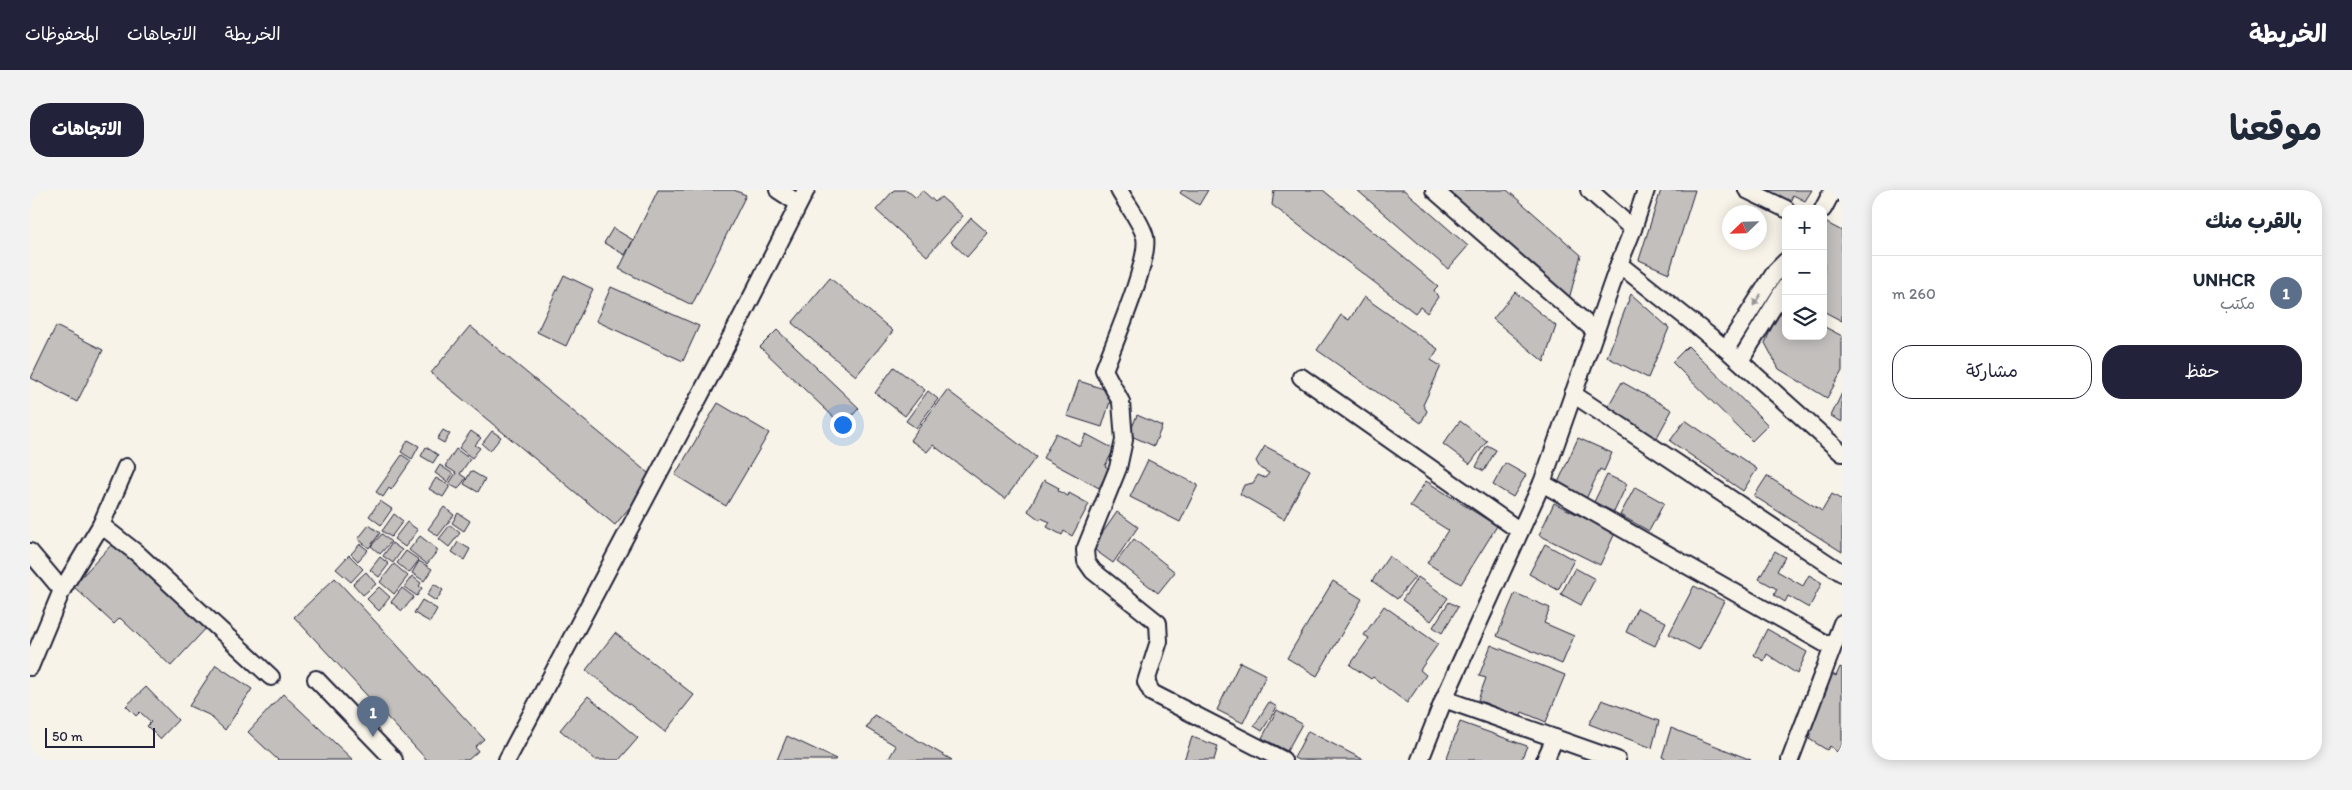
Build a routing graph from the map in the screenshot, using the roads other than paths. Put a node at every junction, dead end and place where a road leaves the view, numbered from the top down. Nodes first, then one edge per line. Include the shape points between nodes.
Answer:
1 (778, 190) edge
2 (1119, 190) edge
3 (1434, 190) edge
4 (1589, 190) edge
5 (1646, 190) edge
6 (1747, 190) edge
7 (1833, 190) edge
8 (802, 196) edge
9 (1824, 205) edge
10 (1782, 207) edge
11 (1633, 229) junction
12 (1619, 264) junction
13 (1782, 265) edge
14 (1782, 293) edge
15 (1595, 331) junction
16 (1726, 349) junction
17 (1740, 361) junction
18 (1301, 377) dead end
19 (1573, 394) junction
20 (1842, 453) edge
21 (126, 467) dead end
22 (1542, 483) junction
23 (101, 525) junction
24 (1520, 531) junction
25 (30, 552) edge
26 (1842, 573) edge
27 (62, 590) junction
28 (1842, 623) edge
29 (1832, 647) junction
30 (30, 667) edge
31 (271, 677) dead end
32 (316, 679) dead end
33 (1444, 700) junction
34 (1555, 738) junction
35 (394, 760) edge
36 (507, 760) edge
37 (1283, 760) edge
38 (1420, 760) edge
39 (1545, 760) edge
40 (1618, 760) edge
41 (1790, 760) edge

1 - 8 street
2 - 37 street via 1142,228 1146,248 1104,370 1121,402 1124,440 1118,468 1085,550 1086,561 1093,571 1158,623 1158,641 1146,682 1152,692
3 - 15 street
4 - 11 street
5 - 11 street
6 - 10 street
7 - 9 street
8 - 36 street
11 - 12 street
12 - 15 street
12 - 16 street
13 -> 16 street
14 - 17 street
15 - 19 street
16 - 17 street
17 - 20 street
18 - 24 street
19 - 22 street
19 - 26 street
21 - 23 street
22 - 24 street
22 - 29 street
23 - 27 street
23 - 31 street via 138,554
24 - 33 street
25 - 27 street
27 - 30 street
28 - 29 street
29 - 41 street
32 - 35 street
33 - 34 street
33 - 38 street
34 - 39 street
34 - 40 street

